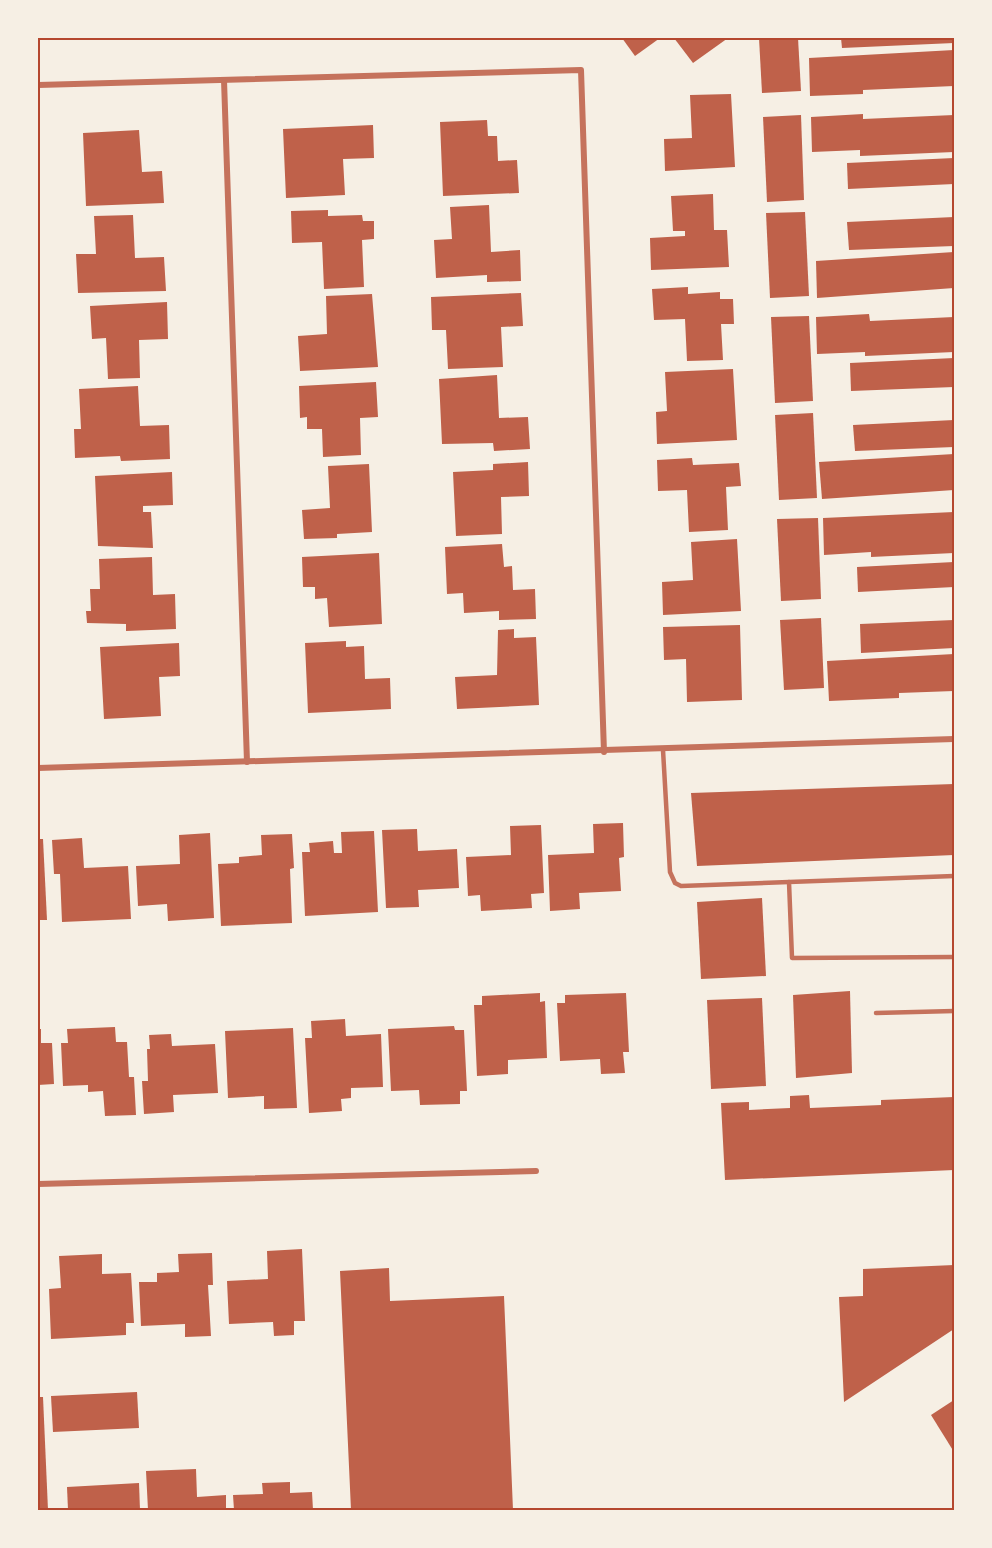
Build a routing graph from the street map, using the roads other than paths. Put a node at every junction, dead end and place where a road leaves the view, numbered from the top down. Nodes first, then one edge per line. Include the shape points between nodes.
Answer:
1 (224, 80) junction
2 (38, 85) edge
3 (954, 739) edge
4 (663, 750) junction
5 (604, 752) junction
6 (247, 762) junction
7 (38, 768) edge
8 (954, 876) edge
9 (789, 882) junction
10 (954, 957) edge
11 (954, 1011) edge
12 (876, 1013) dead end
13 (536, 1171) dead end
14 (38, 1184) edge

1 - 2 street
1 - 5 street via 580,70
1 - 6 street
3 - 4 street
4 - 5 street
4 - 9 lane via 670,872 675,883 681,886
5 - 6 street
6 - 7 street
8 - 9 lane
9 - 10 lane via 792,958
11 - 12 lane
13 - 14 street

